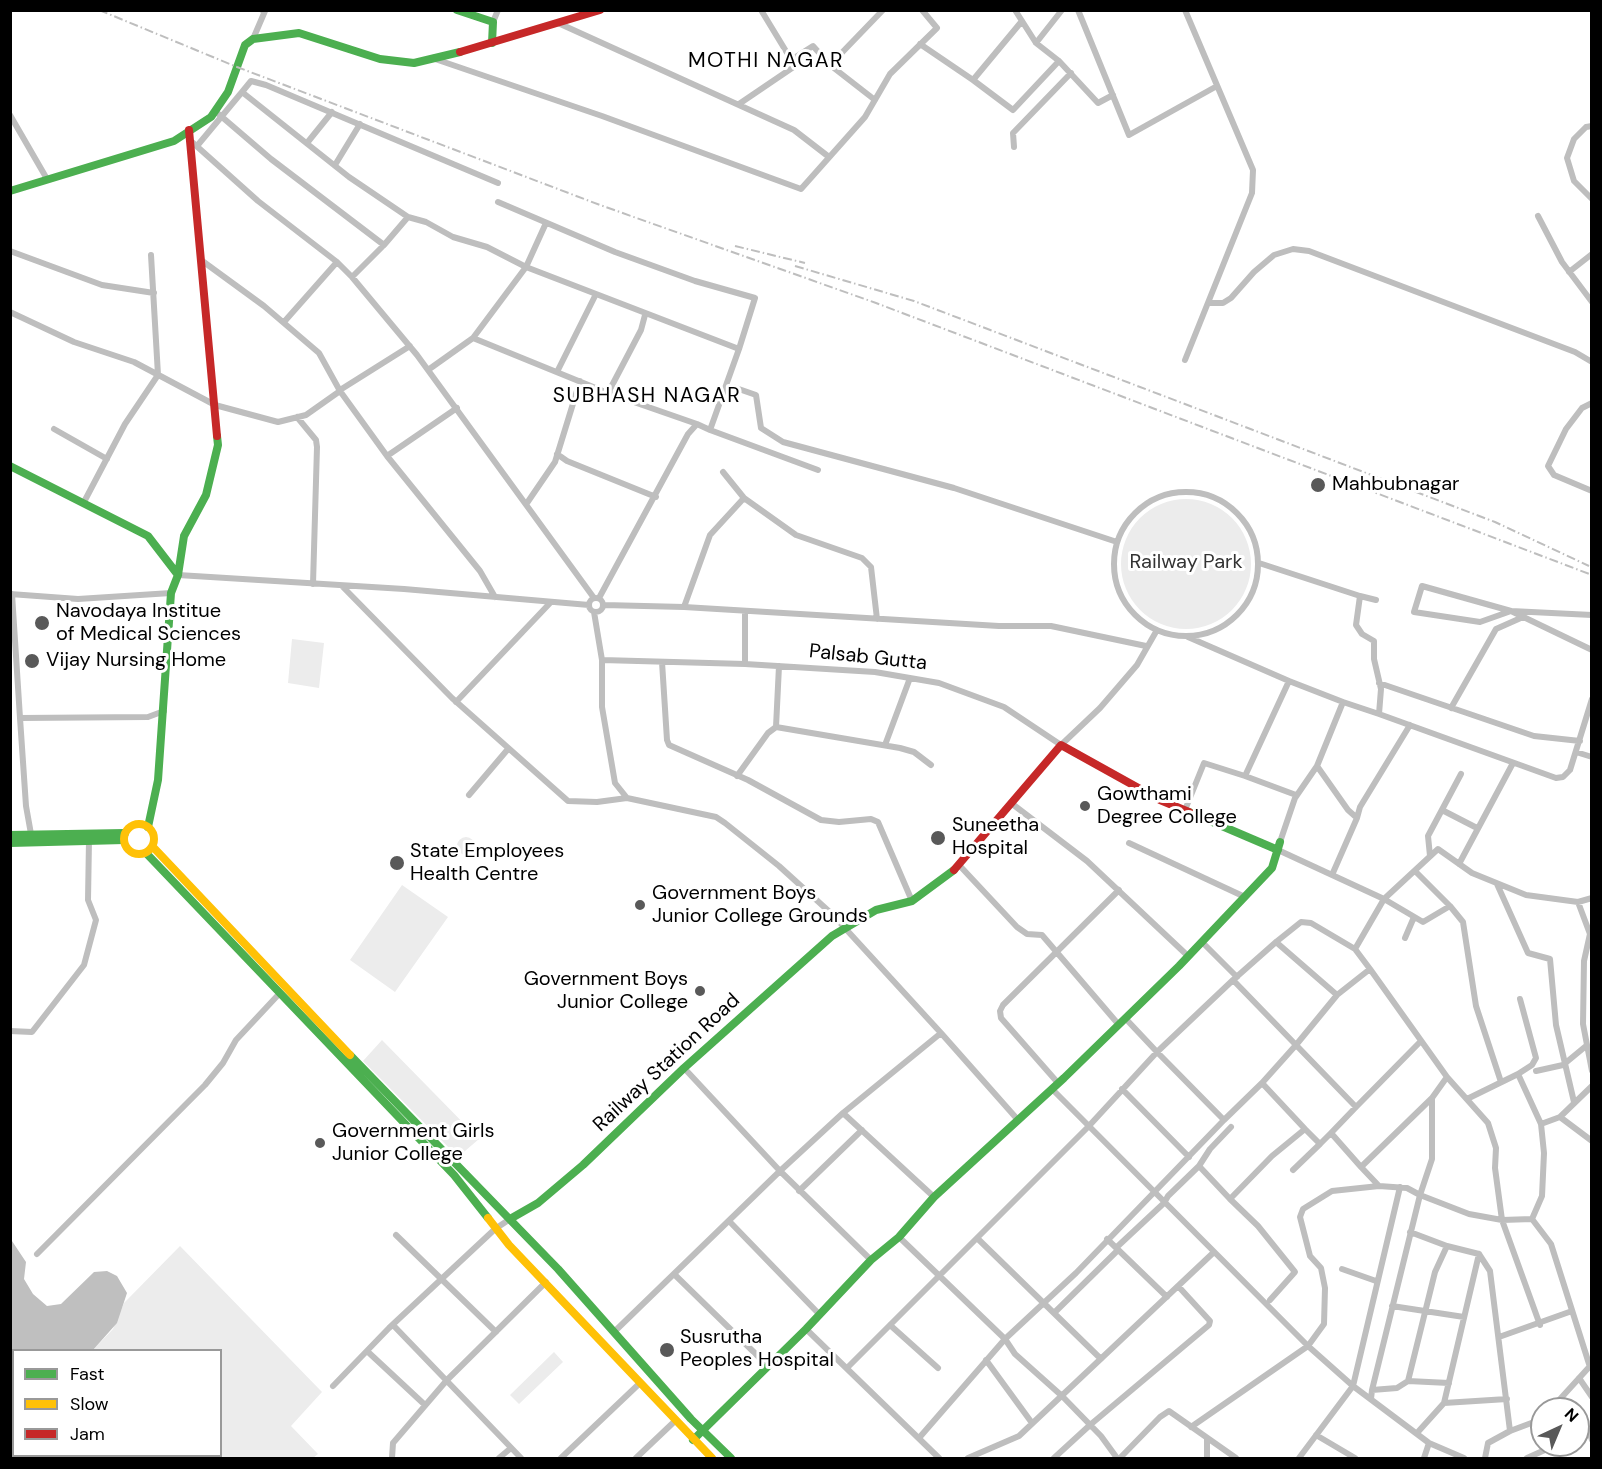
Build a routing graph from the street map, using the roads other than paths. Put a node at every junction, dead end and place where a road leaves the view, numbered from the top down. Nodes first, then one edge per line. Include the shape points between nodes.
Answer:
1 (458, 10) edge
2 (498, 10) edge
3 (600, 10) edge
4 (761, 10) edge
5 (883, 10) edge
6 (922, 10) edge
7 (1015, 10) edge
8 (1062, 10) edge
9 (1078, 10) edge
10 (1185, 10) edge
11 (264, 11) edge
12 (1022, 21) junction
13 (493, 22) junction
14 (558, 23) junction
15 (253, 39) junction
16 (492, 43) junction
17 (1036, 43) junction
18 (921, 44) junction
19 (435, 59) junction
20 (791, 60) junction
21 (1059, 61) junction
22 (830, 65) junction
23 (1071, 73) junction
24 (973, 80) junction
25 (1217, 86) junction
26 (242, 92) junction
27 (1113, 95) junction
28 (875, 100) junction
29 (739, 104) junction
30 (215, 111) junction
31 (332, 112) junction
32 (10, 115) edge
33 (223, 118) junction
34 (360, 124) junction
35 (1592, 126) edge
36 (189, 130) junction
37 (307, 143) junction
38 (195, 144) junction
39 (1014, 147) dead end
40 (829, 157) junction
41 (335, 165) junction
42 (47, 179) junction
43 (498, 183) dead end
44 (10, 191) edge
45 (1592, 199) edge
46 (498, 202) dead end
47 (1538, 216) dead end
48 (408, 217) junction
49 (546, 223) junction
50 (384, 246) junction
51 (10, 251) edge
52 (1592, 254) edge
53 (151, 255) dead end
54 (200, 260) junction
55 (338, 262) junction
56 (526, 267) junction
57 (1569, 272) junction
58 (352, 277) junction
59 (154, 293) junction
60 (596, 294) junction
61 (1592, 302) edge
62 (1210, 303) junction
63 (10, 312) edge
64 (645, 315) junction
65 (284, 322) junction
66 (473, 338) junction
67 (410, 346) junction
68 (739, 349) junction
69 (1185, 360) dead end
70 (1592, 362) edge
71 (428, 370) junction
72 (557, 372) junction
73 (158, 375) junction
74 (580, 381) junction
75 (733, 387) dead end
76 (340, 390) junction
77 (609, 393) junction
78 (1592, 403) edge
79 (214, 405) junction
80 (457, 408) junction
81 (297, 417) junction
82 (696, 424) junction
83 (54, 429) dead end
84 (710, 430) junction
85 (557, 454) junction
86 (387, 456) junction
87 (107, 459) junction
88 (10, 466) edge
89 (818, 470) dead end
90 (723, 472) dead end
91 (1592, 490) edge
92 (656, 497) junction
93 (744, 498) junction
94 (84, 502) junction
95 (527, 503) junction
96 (1117, 542) junction
97 (1258, 563) junction
98 (178, 575) junction
99 (313, 584) junction
100 (341, 585) junction
101 (171, 593) junction
102 (11, 594) edge
103 (1360, 596) junction
104 (495, 597) junction
105 (597, 598) junction
106 (1376, 600) dead end
107 (551, 602) junction
108 (589, 605) junction
109 (604, 605) junction
110 (684, 607) junction
111 (745, 611) junction
112 (1511, 611) junction
113 (594, 612) junction
114 (1592, 615) edge
115 (1523, 617) junction
116 (877, 619) junction
117 (1157, 630) junction
118 (1188, 637) junction
119 (1146, 646) junction
120 (1592, 650) edge
121 (602, 660) junction
122 (662, 662) junction
123 (745, 664) junction
124 (779, 666) junction
125 (910, 678) junction
126 (1289, 681) junction
127 (1379, 683) junction
128 (1592, 699) edge
129 (456, 702) junction
130 (1343, 702) junction
131 (1451, 708) junction
132 (164, 711) junction
133 (1379, 714) junction
134 (20, 718) junction
135 (1410, 725) junction
136 (776, 727) junction
137 (1580, 741) junction
138 (885, 745) junction
139 (1061, 745) junction
140 (508, 749) junction
141 (1576, 752) junction
142 (1592, 757) edge
143 (1513, 763) junction
144 (931, 765) dead end
145 (1317, 766) junction
146 (1461, 774) dead end
147 (737, 776) junction
148 (1245, 776) junction
149 (469, 795) dead end
150 (1296, 795) junction
151 (627, 798) junction
152 (1011, 802) junction
153 (1185, 810) junction
154 (1442, 810) junction
155 (1357, 818) junction
156 (148, 826) junction
157 (1477, 828) junction
158 (31, 834) junction
159 (10, 835) edge
160 (124, 837) junction
161 (89, 840) junction
162 (10, 843) edge
163 (1129, 843) dead end
164 (1279, 846) junction
165 (153, 847) junction
166 (146, 854) junction
167 (1430, 856) junction
168 (1460, 864) junction
169 (960, 866) junction
170 (1416, 872) junction
171 (1332, 874) junction
172 (1496, 883) junction
173 (1119, 890) junction
174 (1245, 897) junction
175 (1592, 898) edge
176 (1384, 899) junction
177 (912, 901) junction
178 (1578, 902) junction
179 (1450, 906) junction
180 (1414, 917) junction
181 (844, 927) junction
182 (1405, 938) dead end
183 (1202, 942) junction
184 (1276, 942) junction
185 (1355, 949) junction
186 (1059, 953) junction
187 (1188, 956) junction
188 (1370, 969) junction
189 (1235, 979) junction
190 (279, 994) junction
191 (1337, 995) junction
192 (1520, 999) dead end
193 (1122, 1021) junction
194 (10, 1031) edge
195 (941, 1033) junction
196 (1420, 1042) junction
197 (1296, 1045) junction
198 (1586, 1046) junction
199 (1157, 1052) junction
200 (1565, 1063) junction
201 (684, 1068) junction
202 (1536, 1071) dead end
203 (1592, 1071) edge
204 (1518, 1074) junction
205 (1447, 1077) junction
206 (1501, 1082) junction
207 (1262, 1083) junction
208 (1055, 1086) junction
209 (1592, 1086) edge
210 (1122, 1089) junction
211 (1432, 1098) junction
212 (1467, 1099) junction
213 (1574, 1102) junction
214 (1356, 1107) junction
215 (843, 1113) junction
216 (1560, 1117) junction
217 (1018, 1120) junction
218 (1224, 1120) junction
219 (1541, 1124) junction
220 (1088, 1127) junction
221 (1232, 1127) dead end
222 (1305, 1129) junction
223 (862, 1130) junction
224 (1331, 1133) junction
225 (1592, 1141) edge
226 (1320, 1144) junction
227 (1189, 1157) junction
228 (1199, 1166) junction
229 (1361, 1167) junction
230 (1293, 1170) dead end
231 (780, 1172) junction
232 (1379, 1186) junction
233 (1400, 1187) junction
234 (800, 1191) junction
235 (1153, 1193) junction
236 (1420, 1195) junction
237 (934, 1197) junction
238 (1230, 1199) junction
239 (1163, 1203) junction
240 (510, 1219) junction
241 (1532, 1219) junction
242 (1502, 1220) junction
243 (730, 1222) junction
244 (495, 1229) junction
245 (1410, 1232) junction
246 (396, 1235) dead end
247 (899, 1237) junction
248 (978, 1238) junction
249 (1107, 1239) junction
250 (1447, 1246) junction
251 (1117, 1249) junction
252 (1213, 1253) junction
253 (37, 1254) dead end
254 (1479, 1254) junction
255 (871, 1260) junction
256 (1342, 1269) dead end
257 (675, 1275) junction
258 (939, 1276) junction
259 (443, 1279) junction
260 (1376, 1281) junction
261 (546, 1282) junction
262 (1178, 1286) junction
263 (1167, 1298) junction
264 (1270, 1300) dead end
265 (1043, 1303) junction
266 (1392, 1306) junction
267 (1424, 1311) junction
268 (1572, 1311) junction
269 (1054, 1313) junction
270 (820, 1315) junction
271 (1464, 1317) junction
272 (393, 1325) junction
273 (890, 1325) junction
274 (1540, 1325) junction
275 (806, 1329) junction
276 (496, 1332) junction
277 (614, 1332) junction
278 (1499, 1337) junction
279 (1005, 1339) junction
280 (1308, 1346) junction
281 (367, 1351) junction
282 (1101, 1359) junction
283 (986, 1360) junction
284 (768, 1366) junction
285 (1591, 1366) edge
286 (847, 1368) junction
287 (938, 1368) dead end
288 (1579, 1378) junction
289 (447, 1380) junction
290 (1408, 1382) junction
291 (640, 1383) junction
292 (1449, 1383) junction
293 (333, 1386) dead end
294 (1353, 1386) junction
295 (1372, 1390) junction
296 (1062, 1396) junction
297 (1562, 1397) edge
298 (1592, 1397) edge
299 (1371, 1399) junction
300 (1507, 1399) junction
301 (1444, 1403) junction
302 (425, 1405) junction
303 (676, 1420) junction
304 (1032, 1424) junction
305 (1530, 1424) edge
306 (1090, 1425) junction
307 (1191, 1427) junction
308 (702, 1431) junction
309 (1510, 1431) junction
310 (1417, 1434) junction
311 (1316, 1435) junction
312 (919, 1438) junction
313 (1207, 1438) junction
314 (693, 1440) junction
315 (1429, 1443) junction
316 (511, 1448) junction
317 (392, 1458) edge
318 (500, 1458) edge
319 (521, 1458) edge
320 (561, 1458) edge
321 (636, 1458) edge
322 (712, 1458) edge
323 (731, 1458) edge
324 (939, 1458) edge
325 (968, 1458) edge
326 (1054, 1458) edge
327 (1118, 1458) edge
328 (1207, 1458) edge
329 (1236, 1458) edge
330 (1299, 1458) edge
331 (1355, 1458) edge
332 (1424, 1458) edge
333 (1464, 1458) edge
334 (1485, 1458) edge

1 - 13 main road
2 - 13 street
3 - 14 main road
4 - 20 street
5 - 22 street
6 - 18 street via 937,28
7 - 12 street
8 - 17 street
9 - 27 street
10 - 25 street
11 - 15 street
12 - 17 street
12 - 24 street
13 - 16 main road
14 - 16 main road
14 - 29 street
15 - 19 main road via 299,33 380,59 414,63
15 - 30 main road via 245,45 228,92
16 - 19 main road
17 - 21 street
18 - 24 street
18 - 28 street via 890,74
19 - 40 street via 801,189
20 - 22 street via 813,46
20 - 29 street via 795,66
21 - 23 street
21 - 24 street via 1013,110
22 - 28 street
23 - 27 street via 1098,103
23 - 39 street via 1013,133
25 - 27 street via 1129,135
25 - 62 street via 1253,170 1252,194
26 - 31 street via 248,82 255,81
26 - 33 street
26 - 37 street
28 - 40 street
29 - 40 street via 794,130
30 - 33 street
30 - 36 main road
31 - 34 street
31 - 37 street
32 - 42 street
33 - 38 street
33 - 50 street
34 - 41 street
34 - 43 street
35 - 45 street via 1574,139 1567,158 1574,181
36 - 38 main road
36 - 42 main road via 174,141
37 - 41 street
38 - 54 main road
38 - 55 street via 258,201
41 - 48 street
42 - 44 main road
46 - 49 street
47 - 57 street
48 - 50 street
48 - 56 street via 487,247
49 - 56 street
49 - 68 street via 695,281 755,298
50 - 58 street
51 - 59 street via 102,285
52 - 57 street
53 - 59 street
54 - 65 street
54 - 79 main road
55 - 58 street
55 - 65 street
56 - 60 street
56 - 66 street
57 - 61 street
58 - 67 street
59 - 73 street
60 - 64 street
60 - 72 street
62 - 69 street
62 - 70 street via 1223,303 1231,298 1274,255 1293,249 1309,251 1532,335
63 - 73 street
64 - 68 street
64 - 77 street
65 - 76 street via 319,353
66 - 71 street
66 - 72 street
67 - 71 street
67 - 76 street
68 - 84 street
71 - 80 street
72 - 74 street
73 - 79 street
73 - 87 street
74 - 77 street
74 - 85 street
75 - 96 street via 756,395 761,428 783,442 954,488
76 - 81 street via 306,415
76 - 86 street
77 - 82 street
78 - 91 street via 1582,408 1566,429 1548,466 1554,475
79 - 81 street via 278,422
79 - 98 main road via 218,445 206,495 184,536
80 - 86 street
80 - 95 street
81 - 99 street via 316,440 317,447
82 - 84 street
82 - 92 street
83 - 87 street
84 - 89 street
85 - 92 street
85 - 95 street
86 - 104 street via 480,571
87 - 94 street
88 - 94 main road
90 - 93 street
92 - 105 street
93 - 110 street via 710,535
93 - 116 street via 796,535 862,558 871,567
94 - 98 main road via 148,536
95 - 105 street
96 - 97 street via 1126,523 1141,507 1159,496 1196,492 1230,506 1243,519 1252,535
96 - 117 street via 1114,560 1120,594 1135,615
97 - 103 street
97 - 118 street via 1256,585 1238,614 1211,633
98 - 99 street
98 - 101 main road
99 - 100 street
100 - 104 street
100 - 129 street
101 - 102 street via 78,599
101 - 132 main road
102 - 134 street
103 - 106 street
103 - 127 street via 1356,625 1374,641
104 - 107 street
105 - 108 street
105 - 109 street
107 - 108 street
107 - 129 street
108 - 113 street
109 - 110 street
109 - 113 street
110 - 111 street
111 - 116 street
111 - 123 street
112 - 112 street via 1480,622 1414,612 1422,586
112 - 114 street
112 - 115 street
113 - 121 street
115 - 120 street
115 - 131 street via 1496,628
116 - 119 street via 1051,626
117 - 118 street
117 - 119 street
118 - 126 street
119 - 139 street via 1123,682
121 - 122 street, Palsab Gutta
121 - 151 street via 602,706 615,783
122 - 123 street, Palsab Gutta
122 - 147 street via 669,745
123 - 124 street, Palsab Gutta
124 - 125 street, Palsab Gutta
124 - 136 street
125 - 138 street
125 - 139 street, Palsab Gutta via 939,683 1004,707
126 - 130 street
126 - 148 street
127 - 131 street
127 - 133 street
128 - 137 street
129 - 140 street
130 - 133 street
130 - 145 street
131 - 137 street via 1534,736
132 - 134 street via 148,717
132 - 156 main road via 158,780
133 - 135 street
134 - 158 street
135 - 143 street
135 - 155 street
136 - 138 street
136 - 147 street
137 - 141 street
138 - 144 street via 914,752
139 - 152 main road
139 - 153 main road
140 - 149 street
140 - 151 street via 568,801
141 - 142 street
141 - 143 street via 1563,777
143 - 157 street
145 - 150 street
145 - 155 street
146 - 154 street
147 - 177 street via 821,820 878,822
148 - 150 street
148 - 153 street via 1204,764
150 - 164 street
151 - 181 street via 716,817 779,866
152 - 169 main road
152 - 173 street
153 - 164 main road
154 - 157 street
154 - 167 street via 1428,836
155 - 171 street
156 - 160 main road via 135,824
156 - 165 main road via 154,834
157 - 168 street
158 - 159 main road
158 - 160 main road
160 - 161 main road
160 - 166 main road via 131,852
161 - 162 main road
161 - 194 street via 88,900 96,920 84,965 32,1032
163 - 174 street
164 - 171 street
164 - 174 main road via 1272,868
165 - 166 main road
165 - 240 main road via 261,964
166 - 190 main road
167 - 168 street via 1441,850
167 - 170 street
168 - 172 street
169 - 177 main road
169 - 186 street via 1017,927 1027,934 1042,935
170 - 176 street
170 - 179 street
171 - 176 street
172 - 178 street via 1526,895
172 - 200 street via 1528,954 1550,959 1556,1025
173 - 186 street
173 - 187 street
174 - 183 main road
175 - 178 street
176 - 180 street
176 - 185 street
177 - 181 main road, Railway Station Road via 876,910
178 - 198 street via 1590,934 1584,961
179 - 180 street via 1423,922
179 - 206 street via 1463,922 1476,1006
180 - 182 street
181 - 195 street
181 - 201 main road, Railway Station Road
183 - 187 main road
183 - 189 street
184 - 185 street via 1301,922 1311,923
184 - 189 street
184 - 191 street
185 - 188 street
186 - 193 street
186 - 208 street via 1000,1011 1001,1018
187 - 193 main road
188 - 191 street
188 - 196 street
189 - 197 street
189 - 199 street
190 - 244 main road via 454,1174
190 - 253 street via 236,1040 224,1063 205,1085
191 - 197 street
192 - 204 street via 1536,1058
193 - 199 street
193 - 208 main road
195 - 215 street
195 - 217 street
196 - 205 street
196 - 214 street
197 - 207 street
197 - 214 street
198 - 200 street
198 - 203 street
199 - 210 street
199 - 218 street
200 - 202 street
200 - 213 street
201 - 231 street
201 - 240 main road, Railway Station Road via 583,1165 538,1203
204 - 206 street
204 - 219 street
205 - 211 street
205 - 212 street
206 - 212 street
207 - 218 street
207 - 222 street
208 - 217 main road
208 - 220 street
209 - 213 street
210 - 220 street
210 - 227 street
211 - 229 street
211 - 236 street via 1432,1159
212 - 242 street via 1488,1123 1496,1148
213 - 216 street
214 - 224 street
215 - 223 street
215 - 231 street
216 - 219 street
216 - 225 street
217 - 237 main road
218 - 227 street
219 - 241 street via 1542,1196
220 - 235 street
220 - 248 street
221 - 228 street
222 - 226 street
222 - 238 street
223 - 234 street
223 - 237 street
224 - 226 street
224 - 229 street
226 - 230 street
227 - 235 street
228 - 238 street
228 - 239 street
229 - 232 street
231 - 234 street
231 - 243 street
232 - 233 street
232 - 280 street via 1332,1191 1304,1209 1300,1217 1310,1256 1321,1268 1325,1288 1324,1324
233 - 236 street
233 - 260 street
234 - 255 street
235 - 239 street
235 - 249 street
236 - 242 street via 1468,1214
236 - 245 street
237 - 247 main road
238 - 264 street via 1295,1272
239 - 251 street
239 - 252 street
240 - 244 street
240 - 277 main road
241 - 242 street
241 - 268 street via 1551,1244
242 - 274 street
243 - 257 street
243 - 270 street
244 - 259 street
244 - 261 main road
245 - 250 street
245 - 266 street
246 - 259 street
247 - 255 main road
247 - 258 street
248 - 258 street
248 - 265 street
249 - 251 street
249 - 265 street
250 - 254 street
250 - 267 street
251 - 263 street
251 - 269 street
252 - 262 street
252 - 280 street
254 - 271 street
254 - 278 street via 1490,1271
255 - 270 main road
256 - 260 street
257 - 277 street
257 - 284 street
258 - 273 street
258 - 279 street
259 - 272 street
259 - 276 street
260 - 294 street
261 - 276 street
261 - 291 main road
262 - 263 street
262 - 306 street via 1210,1321 1209,1325
263 - 282 street
265 - 269 street
265 - 279 street
266 - 267 street
266 - 295 street
267 - 271 street
267 - 290 street
268 - 274 street
268 - 285 street
269 - 282 street
270 - 275 main road
271 - 292 street
272 - 281 street
272 - 289 street
273 - 286 street
273 - 287 street
274 - 278 street
275 - 284 main road
275 - 286 street
276 - 289 street
277 - 308 main road
278 - 300 street
279 - 283 street
279 - 296 street via 1015,1354
280 - 294 street
280 - 307 street
281 - 293 street
281 - 302 street
282 - 296 street
283 - 304 street
283 - 312 street
284 - 308 main road
285 - 288 street
286 - 312 street
288 - 297 street
288 - 298 street
289 - 302 street
289 - 316 street
290 - 292 street
290 - 295 street via 1397,1388
291 - 303 main road
291 - 320 street
292 - 301 street
294 - 299 street
294 - 311 street
295 - 299 street
296 - 304 street
296 - 306 street
299 - 310 street
300 - 301 street
300 - 309 street
301 - 310 street
302 - 317 street via 393,1443
303 - 314 main road
303 - 321 street
304 - 325 street via 1005,1444
305 - 309 street
306 - 326 street
306 - 327 street
307 - 313 street
307 - 327 street via 1168,1411
308 - 314 main road
308 - 323 main road
309 - 334 street via 1488,1443
310 - 315 street
311 - 330 street
311 - 331 street
312 - 324 street
313 - 328 street
313 - 329 street
314 - 322 main road
315 - 332 street
315 - 333 street
316 - 318 street
316 - 319 street

